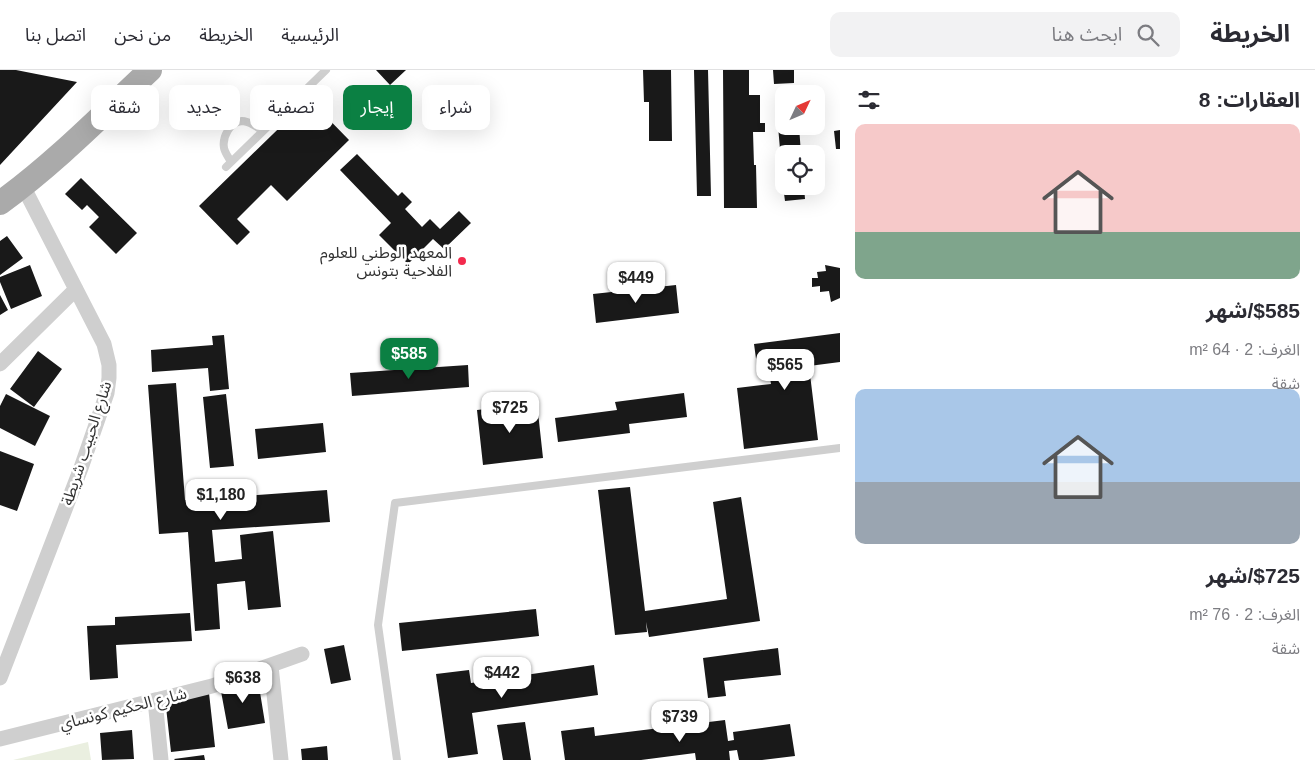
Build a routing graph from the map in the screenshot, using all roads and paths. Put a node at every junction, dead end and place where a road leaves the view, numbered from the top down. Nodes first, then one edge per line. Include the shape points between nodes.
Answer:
1 (150, 70) edge
2 (326, 70) edge
3 (263, 131) junction
4 (23, 186) junction
5 (0, 203) edge
6 (76, 289) junction
7 (0, 364) edge
8 (840, 448) edge
9 (302, 654) dead end
10 (271, 666) junction
11 (0, 678) edge
12 (155, 700) junction
13 (0, 739) edge
14 (161, 760) edge
15 (280, 760) edge
16 (396, 760) edge

1 - 4 main road
2 - 3 lane
3 - 3 lane via 228,165 224,147 231,125 241,121 252,123
4 - 5 main road
4 - 6 street, شارع الحبيب شريطة
6 - 7 street
6 - 11 street, شارع الحبيب شريطة via 104,344 109,365 108,385 81,468
8 - 16 lane via 395,503 378,625
9 - 10 street, شارع الحكيم كونساي
10 - 12 street, شارع الحكيم كونساي via 212,686
10 - 15 street
12 - 13 street, شارع الحكيم كونساي
12 - 14 street

